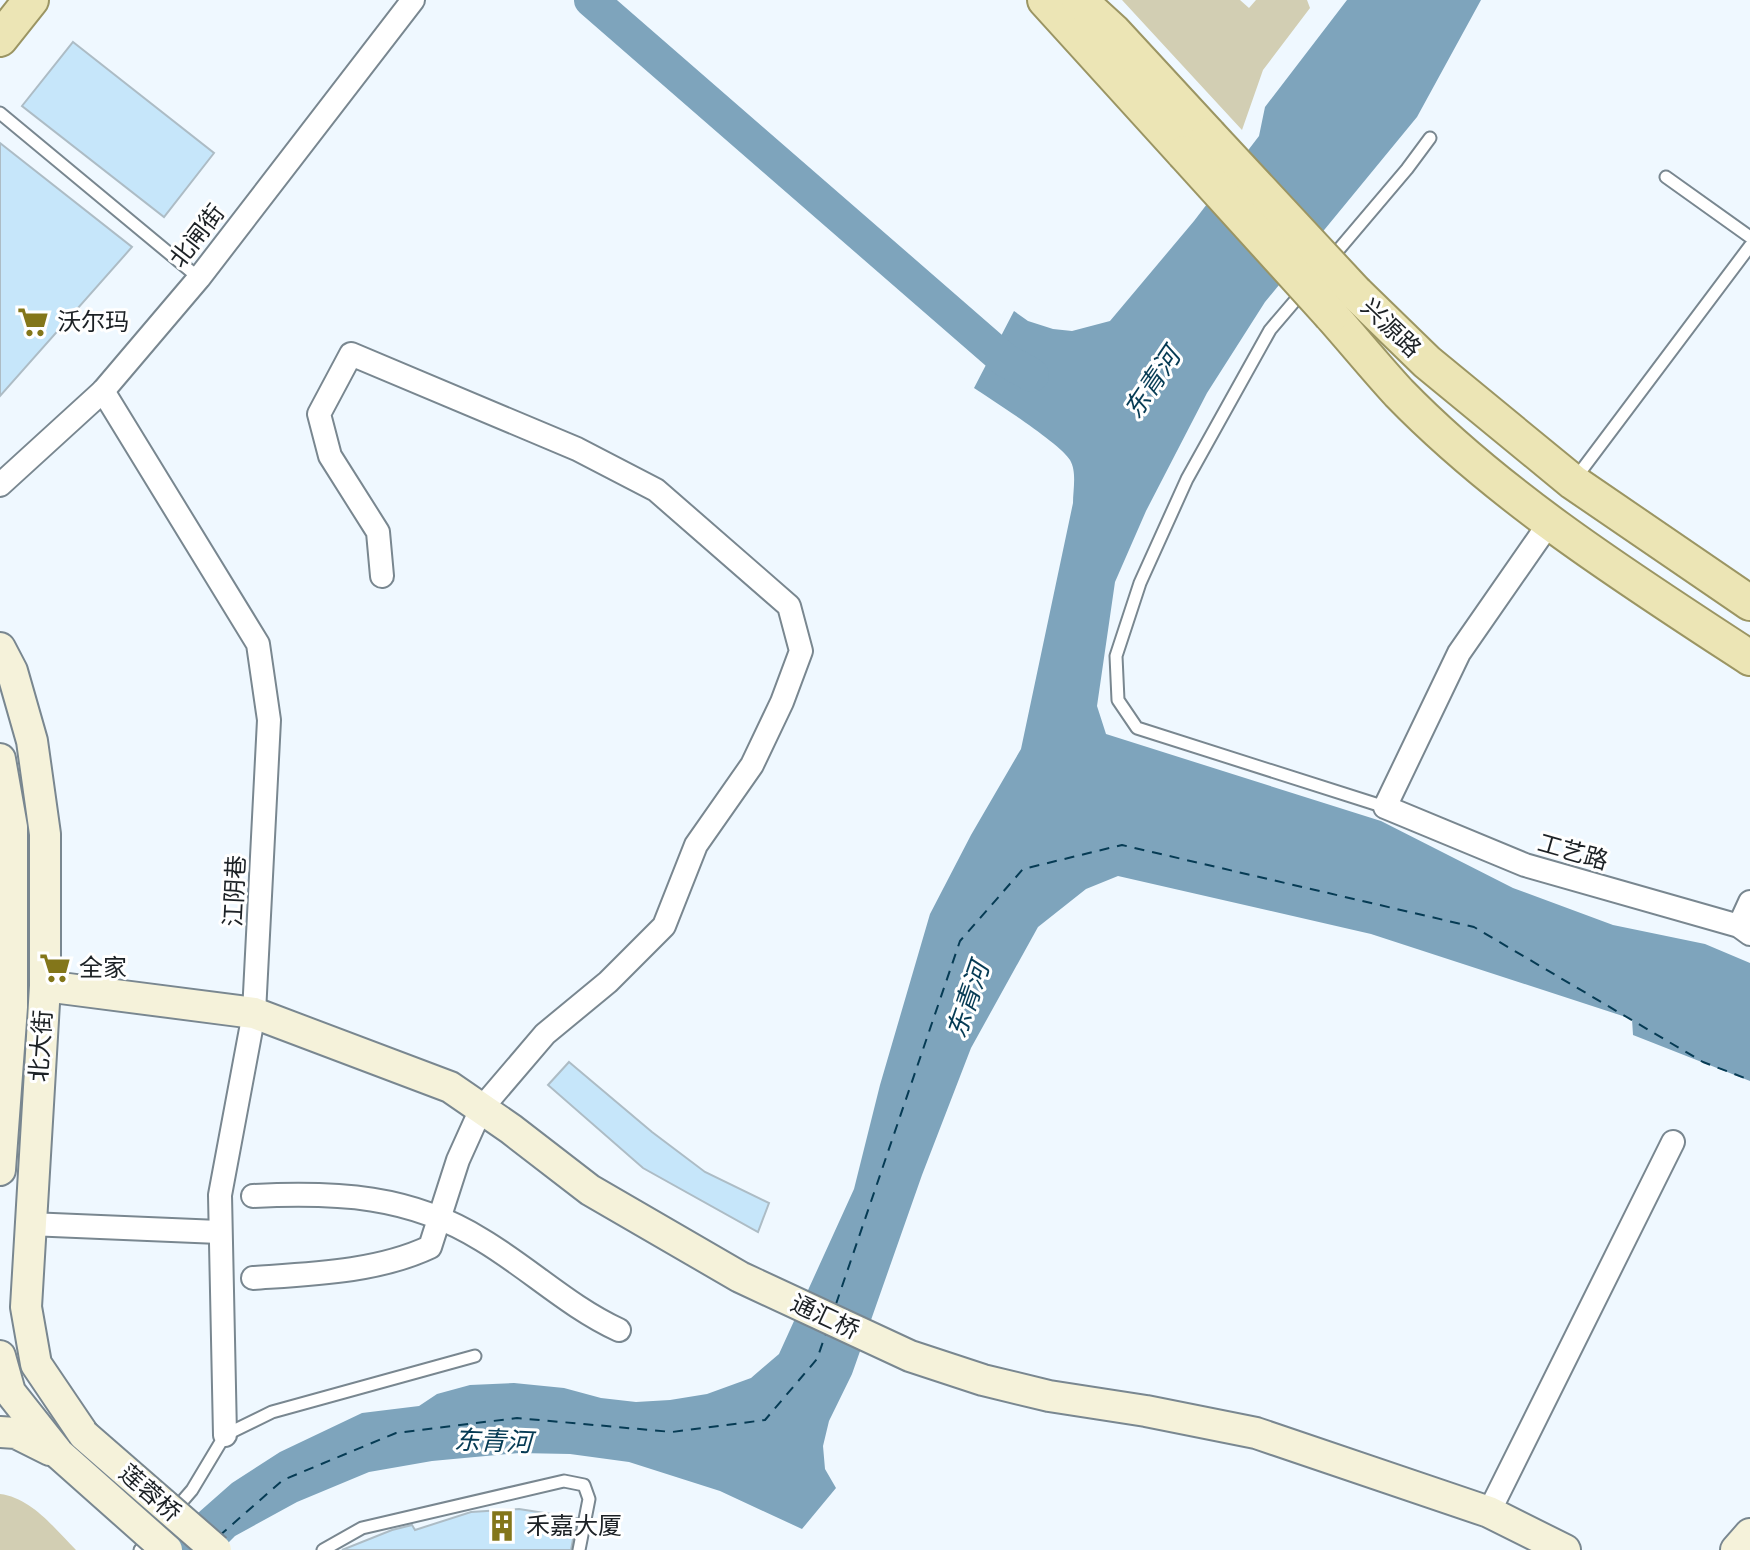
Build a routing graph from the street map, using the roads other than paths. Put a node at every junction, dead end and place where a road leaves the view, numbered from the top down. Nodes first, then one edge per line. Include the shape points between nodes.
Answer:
1 (31, 0) edge
2 (413, 0) edge
3 (1045, 0) edge
4 (1079, 0) edge
5 (0, 39) edge
6 (0, 113) edge
7 (1430, 138) dead end
8 (1197, 144) junction
9 (1666, 177) dead end
10 (1750, 237) edge
11 (1750, 246) edge
12 (199, 278) junction
13 (1344, 304) junction
14 (103, 391) junction
15 (1573, 482) junction
16 (0, 485) edge
17 (1550, 522) junction
18 (382, 576) dead end
19 (1750, 603) edge
20 (0, 648) edge
21 (1750, 658) edge
22 (0, 759) edge
23 (1385, 807) junction
24 (1750, 902) edge
25 (1745, 930) edge
26 (45, 986) junction
27 (254, 1013) junction
28 (481, 1109) junction
29 (1673, 1142) dead end
30 (0, 1170) edge
31 (253, 1196) dead end
32 (440, 1216) junction
33 (29, 1224) junction
34 (219, 1232) junction
35 (253, 1278) dead end
36 (619, 1330) dead end
37 (0, 1356) edge
38 (475, 1356) dead end
39 (36, 1364) junction
40 (5, 1397) edge
41 (0, 1432) edge
42 (84, 1435) joint
43 (225, 1435) junction
44 (59, 1454) junction
45 (1489, 1512) junction
46 (1750, 1534) edge
47 (140, 1550) edge
48 (167, 1550) edge
49 (216, 1550) edge
50 (323, 1550) edge
51 (579, 1550) edge
52 (1565, 1550) edge
53 (1736, 1550) edge

1 - 5 main road
2 - 12 street, 北闸街
3 - 8 main road
4 - 8 main road via 1113,31
6 - 12 lane
7 - 23 lane via 1270,330 1187,479 1140,583 1116,656 1118,700 1137,728
8 - 13 main road, bridge
9 - 10 lane
11 - 15 lane
12 - 14 street, 北闸街
13 - 15 main road, 兴源路 via 1427,362
13 - 17 main road, 兴源路 via 1400,394
14 - 16 street, 北闸街
14 - 27 street, 江阴巷 via 258,644 269,720
15 - 19 main road, 兴源路
17 - 21 main road, 兴源路
17 - 23 street via 1459,653
18 - 28 street via 378,532 330,456 319,414 351,354 577,449 656,490 789,606 801,651 752,765 696,845 664,926 545,1034
20 - 26 street, 北大街 via 32,741 45,834
22 - 30 street, 北大街 via 12,827 12,977
23 - 25 street, 工艺路 via 1525,865
24 - 25 street
26 - 27 street, 通汇桥
26 - 33 street, 北大街
27 - 28 street, 通汇桥 via 450,1087
27 - 34 street, 江阴巷 via 220,1195
28 - 32 street
28 - 45 street, 通汇桥 via 590,1190 740,1277 910,1356 1049,1396 1256,1433
29 - 45 street
31 - 32 street via 378,1199
32 - 35 street via 430,1247 403,1260
32 - 36 street via 592,1318
33 - 34 street
33 - 39 street, 北大街 via 26,1307
34 - 43 street, 江阴巷
37 - 40 street
38 - 43 lane via 272,1412
39 - 40 street
39 - 42 street, 北大街
40 - 44 street
41 - 44 street via 16,1433
42 - 49 street, 莲蓉桥, bridge
43 - 47 lane via 192,1490
44 - 48 street, 莲蓉桥, bridge
45 - 52 street, 通汇桥
46 - 53 street
50 - 51 lane via 362,1528 564,1481 584,1485 589,1499

